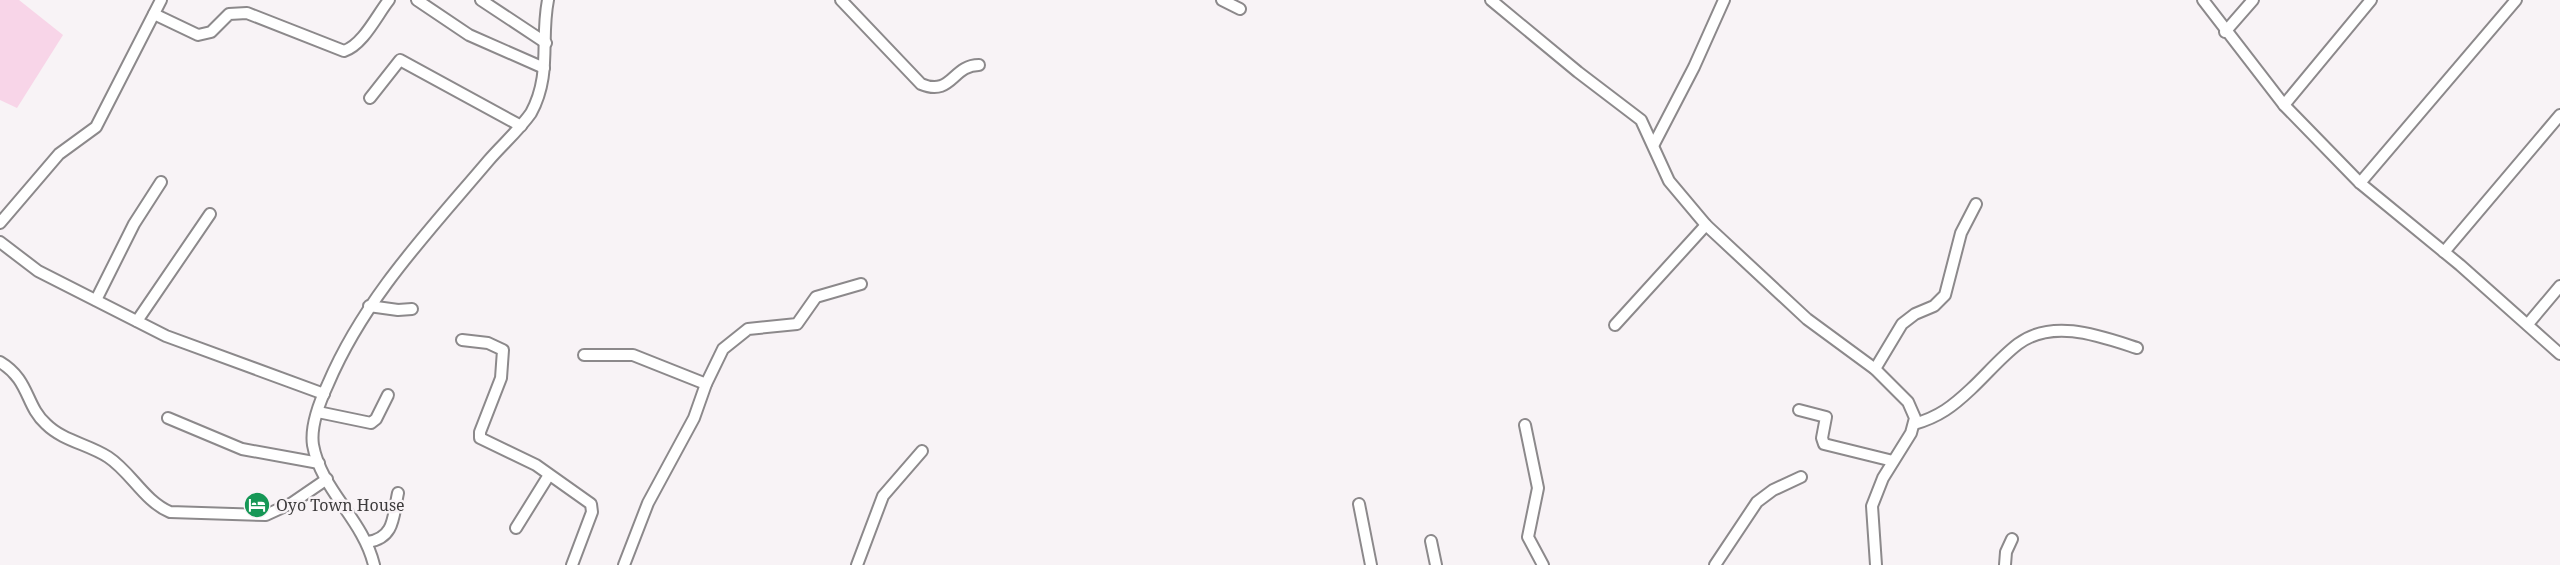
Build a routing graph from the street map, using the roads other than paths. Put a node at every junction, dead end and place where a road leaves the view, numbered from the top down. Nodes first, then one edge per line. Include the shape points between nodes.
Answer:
1 (161, 0) edge
2 (388, 0) edge
3 (417, 0) edge
4 (481, 0) edge
5 (548, 0) edge
6 (841, 0) edge
7 (1222, 0) edge
8 (1491, 0) edge
9 (1724, 0) edge
10 (2203, 0) edge
11 (2253, 0) edge
12 (2372, 0) edge
13 (2516, 0) edge
14 (1240, 9) dead end
15 (154, 15) junction
16 (2225, 32) junction
17 (546, 43) junction
18 (979, 65) dead end
19 (544, 68) junction
20 (370, 98) dead end
21 (2284, 105) junction
22 (2560, 115) edge
23 (521, 126) junction
24 (1654, 144) junction
25 (161, 182) dead end
26 (2360, 183) junction
27 (1976, 204) dead end
28 (210, 214) dead end
29 (0, 223) edge
30 (1706, 225) junction
31 (0, 242) edge
32 (2444, 252) junction
33 (861, 284) dead end
34 (2560, 286) edge
35 (96, 300) junction
36 (369, 306) junction
37 (412, 309) dead end
38 (136, 321) junction
39 (2528, 324) junction
40 (1615, 325) dead end
41 (462, 340) dead end
42 (2137, 348) dead end
43 (2560, 354) edge
44 (584, 355) dead end
45 (0, 362) edge
46 (1875, 369) junction
47 (706, 384) junction
48 (324, 394) junction
49 (388, 395) dead end
50 (1799, 410) dead end
51 (318, 412) junction
52 (168, 418) dead end
53 (1914, 424) junction
54 (1525, 425) dead end
55 (922, 450) dead end
56 (1893, 461) junction
57 (319, 463) junction
58 (549, 475) junction
59 (1802, 477) dead end
60 (327, 479) junction
61 (398, 493) dead end
62 (1359, 504) dead end
63 (516, 528) dead end
64 (2012, 539) dead end
65 (1431, 541) dead end
66 (368, 542) junction
67 (374, 565) edge
68 (572, 565) edge
69 (624, 565) edge
70 (857, 565) edge
71 (1371, 565) edge
72 (1436, 565) edge
73 (1543, 565) edge
74 (1715, 565) edge
75 (1876, 565) edge
76 (2005, 565) edge

1 - 15 street
2 - 15 street via 353,47 344,51 247,13 229,14 211,32 202,35
3 - 19 street via 469,35
4 - 17 street
5 - 17 street
6 - 18 street via 921,84 942,87 966,68
7 - 14 street
8 - 24 street via 1641,120
9 - 24 street
10 - 16 street
11 - 16 street
12 - 21 street
13 - 26 street
15 - 29 street via 96,127 59,154
16 - 21 street
17 - 19 street
19 - 23 street via 537,102
20 - 23 street via 400,60
21 - 26 street
22 - 32 street
23 - 36 street via 416,244
24 - 30 street via 1670,181
25 - 35 street via 134,224
26 - 32 street
27 - 46 street via 1961,233 1945,296 1902,324
28 - 38 street
30 - 40 street
30 - 46 street via 1807,319
31 - 35 street via 38,271
32 - 39 street
33 - 47 street via 816,297 793,326 762,326 744,331 723,349
34 - 39 street
35 - 38 street
36 - 37 street
36 - 48 street
38 - 48 street via 176,340
39 - 43 street
41 - 58 street via 488,343 503,350 501,378 480,438
42 - 53 street via 2086,333 2036,334 2011,350 1941,415
44 - 47 street via 633,354
45 - 60 street via 21,380 45,424 109,458 156,504 170,512 266,515
46 - 53 street via 1908,402
47 - 69 street via 694,418 648,503
48 - 51 street
49 - 51 street via 371,423
50 - 56 street via 1826,417 1824,444
51 - 57 street via 313,442
52 - 57 street via 242,449
53 - 56 street
54 - 73 street via 1538,488 1528,537
55 - 70 street via 880,502
56 - 75 street via 1872,506
57 - 60 street
58 - 63 street
58 - 68 street via 592,506
59 - 74 street via 1757,502
60 - 66 street
61 - 66 street via 388,533 382,539
62 - 71 street
64 - 76 street
65 - 72 street
66 - 67 street

